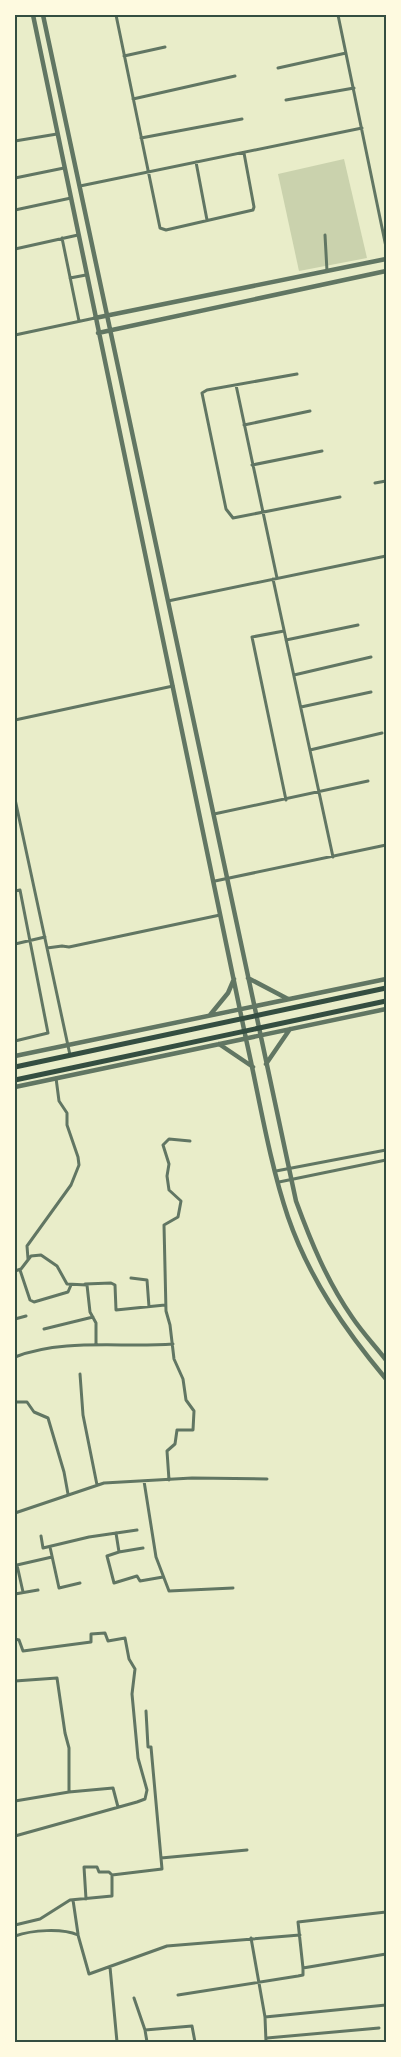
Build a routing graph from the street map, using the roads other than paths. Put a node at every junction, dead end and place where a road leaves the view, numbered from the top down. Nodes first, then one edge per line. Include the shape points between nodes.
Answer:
1 (33, 15) edge
2 (43, 15) edge
3 (116, 15) edge
4 (338, 15) edge
5 (165, 48) dead end
6 (346, 53) junction
7 (124, 56) junction
8 (278, 68) dead end
9 (236, 76) dead end
10 (354, 88) junction
11 (133, 99) junction
12 (286, 100) dead end
13 (242, 119) dead end
14 (362, 128) junction
15 (57, 134) junction
16 (141, 138) junction
17 (15, 141) edge
18 (244, 153) junction
19 (196, 162) junction
20 (64, 168) junction
21 (148, 172) junction
22 (15, 178) edge
23 (80, 186) junction
24 (71, 198) junction
25 (15, 210) edge
26 (207, 220) junction
27 (78, 235) junction
28 (325, 235) dead end
29 (62, 238) junction
30 (386, 247) edge
31 (15, 249) edge
32 (386, 259) edge
33 (386, 270) edge
34 (327, 272) junction
35 (86, 275) junction
36 (70, 278) junction
37 (108, 316) junction
38 (95, 318) junction
39 (79, 321) junction
40 (110, 330) junction
41 (98, 332) junction
42 (15, 335) edge
43 (296, 374) dead end
44 (236, 386) junction
45 (310, 411) dead end
46 (244, 425) junction
47 (322, 451) dead end
48 (252, 466) junction
49 (386, 481) edge
50 (375, 483) dead end
51 (340, 497) dead end
52 (262, 513) junction
53 (386, 556) edge
54 (275, 579) junction
55 (168, 601) junction
56 (358, 625) dead end
57 (284, 631) junction
58 (286, 640) junction
59 (371, 657) dead end
60 (294, 675) junction
61 (173, 686) junction
62 (371, 692) dead end
63 (300, 707) junction
64 (15, 720) edge
65 (382, 733) dead end
66 (310, 750) junction
67 (368, 781) dead end
68 (319, 793) junction
69 (15, 799) edge
70 (286, 800) junction
71 (213, 815) junction
72 (22, 831) junction
73 (15, 832) edge
74 (386, 845) edge
75 (333, 857) junction
76 (226, 878) junction
77 (215, 881) junction
78 (15, 891) edge
79 (222, 914) junction
80 (45, 937) junction
81 (31, 940) junction
82 (15, 944) edge
83 (47, 948) junction
84 (234, 977) junction
85 (248, 978) junction
86 (386, 979) edge
87 (386, 988) edge
88 (290, 1000) junction
89 (386, 1001) edge
90 (254, 1007) junction
91 (386, 1009) edge
92 (241, 1010) junction
93 (256, 1015) junction
94 (208, 1016) junction
95 (242, 1018) junction
96 (259, 1028) junction
97 (290, 1029) junction
98 (245, 1031) junction
99 (260, 1036) junction
100 (246, 1039) junction
101 (15, 1041) edge
102 (68, 1044) junction
103 (219, 1044) junction
104 (70, 1055) junction
105 (15, 1056) edge
106 (266, 1064) junction
107 (15, 1067) edge
108 (253, 1067) junction
109 (56, 1078) junction
110 (15, 1080) edge
111 (15, 1086) edge
112 (190, 1141) dead end
113 (386, 1150) edge
114 (386, 1160) edge
115 (289, 1170) junction
116 (276, 1171) junction
117 (291, 1180) junction
118 (279, 1182) junction
119 (28, 1259) junction
120 (20, 1270) junction
121 (15, 1271) edge
122 (131, 1278) dead end
123 (84, 1284) junction
124 (71, 1285) junction
125 (166, 1305) junction
126 (149, 1307) junction
127 (26, 1316) dead end
128 (92, 1318) junction
129 (15, 1319) edge
130 (44, 1329) dead end
131 (96, 1344) junction
132 (173, 1344) junction
133 (15, 1357) edge
134 (386, 1360) edge
135 (80, 1374) dead end
136 (386, 1379) edge
137 (15, 1402) edge
138 (267, 1479) dead end
139 (170, 1480) junction
140 (144, 1481) junction
141 (97, 1485) junction
142 (68, 1494) junction
143 (15, 1513) edge
144 (137, 1530) dead end
145 (116, 1533) junction
146 (41, 1536) dead end
147 (50, 1547) junction
148 (143, 1548) dead end
149 (119, 1552) junction
150 (52, 1557) junction
151 (163, 1577) junction
152 (80, 1583) dead end
153 (234, 1588) dead end
154 (38, 1590) dead end
155 (23, 1592) junction
156 (15, 1594) edge
157 (15, 1639) edge
158 (15, 1681) edge
159 (146, 1711) dead end
160 (69, 1792) junction
161 (156, 1792) junction
162 (147, 1795) junction
163 (15, 1801) edge
164 (118, 1807) junction
165 (15, 1836) edge
166 (247, 1850) dead end
167 (161, 1858) junction
168 (112, 1875) junction
169 (86, 1898) junction
170 (73, 1900) junction
171 (386, 1912) edge
172 (15, 1925) edge
173 (78, 1935) junction
174 (300, 1935) junction
175 (15, 1936) edge
176 (252, 1938) junction
177 (386, 1954) edge
178 (110, 1967) junction
179 (303, 1968) junction
180 (258, 1981) junction
181 (178, 1995) dead end
182 (134, 1998) dead end
183 (386, 2005) edge
184 (265, 2017) junction
185 (379, 2028) dead end
186 (145, 2030) junction
187 (266, 2040) edge
188 (117, 2042) edge
189 (147, 2042) edge
190 (196, 2042) edge

1 - 15 street
2 - 23 street
3 - 7 street
4 - 6 street
5 - 7 street
6 - 8 street
6 - 10 street
7 - 11 street
9 - 11 street
10 - 12 street
10 - 14 street
11 - 16 street
13 - 16 street
14 - 18 street
14 - 30 street
15 - 17 street
15 - 20 street
16 - 21 street
18 - 19 street
18 - 26 street via 253,210
19 - 21 street
19 - 26 street
20 - 22 street
20 - 24 street
21 - 23 street
21 - 26 street via 160,228 166,230
23 - 37 street
24 - 25 street
24 - 27 street
27 - 29 street
27 - 35 street
28 - 34 street
29 - 31 street
29 - 36 street
32 - 34 street
33 - 40 street
34 - 37 street
35 - 36 street
35 - 38 street
36 - 39 street
37 - 38 street
37 - 40 street
38 - 39 street
38 - 41 street
39 - 42 street
40 - 41 street
40 - 55 street
41 - 61 street
43 - 44 street
44 - 46 street
44 - 52 street via 207,390 202,395 229,515 233,518
45 - 46 street
46 - 48 street
47 - 48 street
48 - 52 street
49 - 50 street
51 - 52 street
52 - 54 street
53 - 54 street
54 - 55 street
54 - 57 street
55 - 71 street
56 - 58 street
57 - 58 street
57 - 70 street via 252,637
58 - 60 street
59 - 60 street
60 - 63 street
61 - 64 street
61 - 77 street
62 - 63 street
63 - 66 street
65 - 66 street
66 - 68 street
67 - 68 street
68 - 70 street
68 - 75 street
69 - 72 street
70 - 71 street
71 - 76 street
72 - 73 street
72 - 80 street
74 - 75 street
75 - 76 street
76 - 77 street
76 - 85 street
77 - 79 street
78 - 81 street via 20,890
79 - 83 street via 69,947
79 - 84 street
80 - 81 street
80 - 83 street
81 - 82 street
81 - 101 street via 48,1033
83 - 102 street
84 - 92 street
84 - 94 street via 228,992
85 - 88 street
85 - 90 street
86 - 88 street
87 - 93 main road
88 - 90 street
89 - 96 main road
90 - 92 street
90 - 93 street
91 - 97 street
92 - 94 street
92 - 95 street
93 - 95 main road
93 - 96 street
94 - 102 street
95 - 98 street
95 - 104 main road
96 - 98 main road
96 - 99 street
97 - 99 street
97 - 106 street
98 - 100 street
98 - 110 main road
99 - 100 street
99 - 106 street
100 - 103 street
100 - 108 street
102 - 104 street
102 - 105 street
103 - 108 street
103 - 109 street
104 - 107 main road
106 - 115 street
108 - 116 street
109 - 111 street
109 - 119 street via 58,1098 67,1113 67,1125 79,1165 72,1185 27,1246
112 - 125 street via 174,1139 163,1143 169,1164 169,1190 181,1201 178,1217 164,1225
113 - 115 street
114 - 117 street
115 - 116 street
115 - 117 street
116 - 118 street
117 - 118 street
117 - 134 street via 309,1236 331,1283 352,1318
118 - 136 street via 288,1216 312,1272 343,1326
119 - 120 street
119 - 124 street via 41,1255 56,1266
120 - 121 street
120 - 124 street via 30,1300 34,1302 68,1292
122 - 126 street via 147,1280
123 - 124 street
123 - 126 street via 115,1285 116,1310
123 - 128 street via 89,1288
125 - 126 street
125 - 132 street
127 - 129 street
128 - 130 street
128 - 131 street via 96,1323
131 - 132 street
131 - 133 street via 35,1349
132 - 139 street via 174,1359 184,1378 185,1397 194,1411 194,1427 191,1431 177,1430 175,1444 167,1451
135 - 141 street via 83,1415
137 - 142 street via 27,1402 34,1412 48,1418
138 - 139 street
139 - 140 street
140 - 141 street
140 - 151 street via 156,1557
141 - 142 street
142 - 143 street
144 - 145 street
145 - 147 street
145 - 149 street
146 - 147 street via 43,1548
147 - 150 street
148 - 149 street
149 - 151 street via 107,1556 114,1583 137,1576 140,1581
150 - 152 street via 59,1588
150 - 155 street via 17,1565
151 - 153 street via 169,1591
154 - 155 street
155 - 156 street
157 - 162 street via 19,1640 23,1651 91,1642 91,1634 105,1633 108,1641 125,1638 135,1669 132,1694 138,1758
158 - 160 street via 56,1678 70,1748
159 - 161 street
160 - 163 street
160 - 164 street via 114,1788
161 - 162 street
161 - 167 street
162 - 164 street via 137,1802
164 - 165 street
166 - 167 street
167 - 168 street via 162,1869
168 - 169 street via 112,1896
168 - 169 street via 99,1872 97,1867 84,1867
169 - 170 street
170 - 172 street via 40,1919
170 - 173 street
171 - 174 street via 298,1922
173 - 175 street via 66,1932
173 - 178 street via 89,1974
174 - 176 street
174 - 179 street
176 - 178 street via 167,1946
176 - 180 street
177 - 179 street
178 - 188 street
179 - 180 street via 303,1975
180 - 181 street
180 - 184 street
182 - 186 street
183 - 184 street
184 - 187 street
185 - 187 street
186 - 189 street
186 - 190 street via 192,2026

